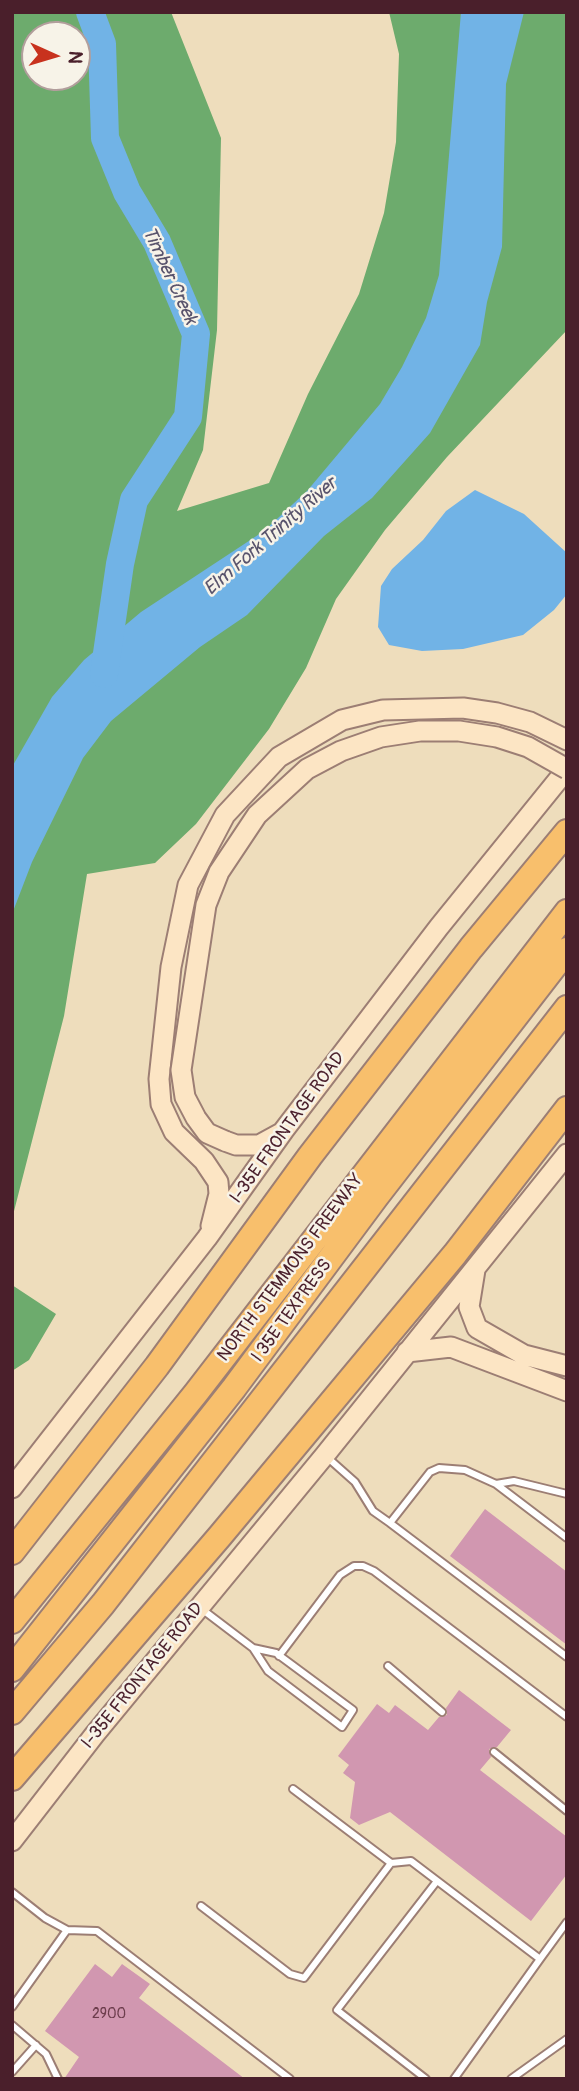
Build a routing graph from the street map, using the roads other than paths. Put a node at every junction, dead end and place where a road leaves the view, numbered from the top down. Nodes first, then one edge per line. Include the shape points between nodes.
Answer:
1 (567, 740) edge
2 (567, 769) edge
3 (567, 832) edge
4 (567, 912) edge
5 (567, 950) edge
6 (513, 1000) junction
7 (567, 1008) edge
8 (567, 1110) edge
9 (284, 1130) junction
10 (567, 1154) edge
11 (207, 1238) junction
12 (475, 1269) junction
13 (407, 1352) junction
14 (567, 1366) edge
15 (567, 1391) edge
16 (325, 1455) junction
17 (496, 1483) junction
18 (12, 1488) edge
19 (567, 1494) edge
20 (390, 1523) junction
21 (567, 1538) edge
22 (12, 1552) edge
23 (198, 1607) junction
24 (12, 1621) edge
25 (253, 1648) junction
26 (279, 1656) junction
27 (567, 1657) edge
28 (388, 1666) dead end
29 (12, 1669) edge
30 (12, 1712) edge
31 (442, 1712) dead end
32 (567, 1717) edge
33 (494, 1752) dead end
34 (12, 1778) edge
35 (293, 1789) dead end
36 (567, 1811) edge
37 (12, 1842) edge
38 (391, 1863) junction
39 (438, 1881) junction
40 (12, 1892) edge
41 (201, 1906) dead end
42 (567, 1923) edge
43 (67, 1930) junction
44 (559, 1933) junction
45 (567, 1938) edge
46 (540, 1959) junction
47 (12, 2007) edge
48 (12, 2025) edge
49 (567, 2039) edge
50 (36, 2045) junction
51 (12, 2072) edge
52 (58, 2079) edge
53 (289, 2079) edge
54 (426, 2079) edge
55 (454, 2079) edge
56 (511, 2079) edge

1 - 11 main road via 497,713 463,708 383,710 342,720 279,757 225,815 188,886 171,967 159,1079 161,1104 174,1132 218,1182
2 - 9 main road, I-35E FRONTAGE ROAD
2 - 9 main road, bridge via 528,747 497,737 459,732 394,735 341,751 307,769 257,815 219,872 206,905 181,1070 185,1097 208,1133 236,1145 259,1145
3 - 22 highway via 310,1156 157,1366
4 - 6 highway, NORTH STEMMONS FREEWAY
5 - 6 highway, I 35E TEXPRESS
6 - 24 highway, NORTH STEMMONS FREEWAY via 363,1174 196,1393
6 - 29 highway, I 35E TEXPRESS via 376,1197 234,1388
7 - 30 highway via 103,1604
8 - 34 highway via 455,1254
9 - 11 main road, I-35E FRONTAGE ROAD
10 - 12 main road, I-35E FRONTAGE ROAD
11 - 18 main road, I-35E FRONTAGE ROAD
12 - 13 main road, I-35E FRONTAGE ROAD
12 - 14 main road via 468,1307 477,1328 524,1355
13 - 15 main road via 452,1347
13 - 16 main road, I-35E FRONTAGE ROAD
16 - 20 lane via 355,1482 373,1511
16 - 23 main road, I-35E FRONTAGE ROAD
17 - 19 lane via 514,1481
17 - 20 lane via 466,1469 439,1468 430,1472
17 - 21 lane
20 - 27 lane
23 - 25 lane
23 - 37 main road, I-35E FRONTAGE ROAD
25 - 26 lane
25 - 26 lane via 268,1671 342,1727 353,1710
26 - 32 lane via 340,1575 363,1566
28 - 31 lane
33 - 36 lane
35 - 38 lane
38 - 39 lane via 411,1861
38 - 41 lane via 304,1978 290,1974
39 - 46 lane
39 - 54 lane via 337,2010
40 - 43 lane
42 - 44 lane
43 - 47 lane
43 - 53 lane via 97,1931
44 - 45 lane
44 - 46 lane
46 - 55 lane
48 - 50 lane
49 - 56 lane
50 - 51 lane
50 - 52 lane via 46,2054

